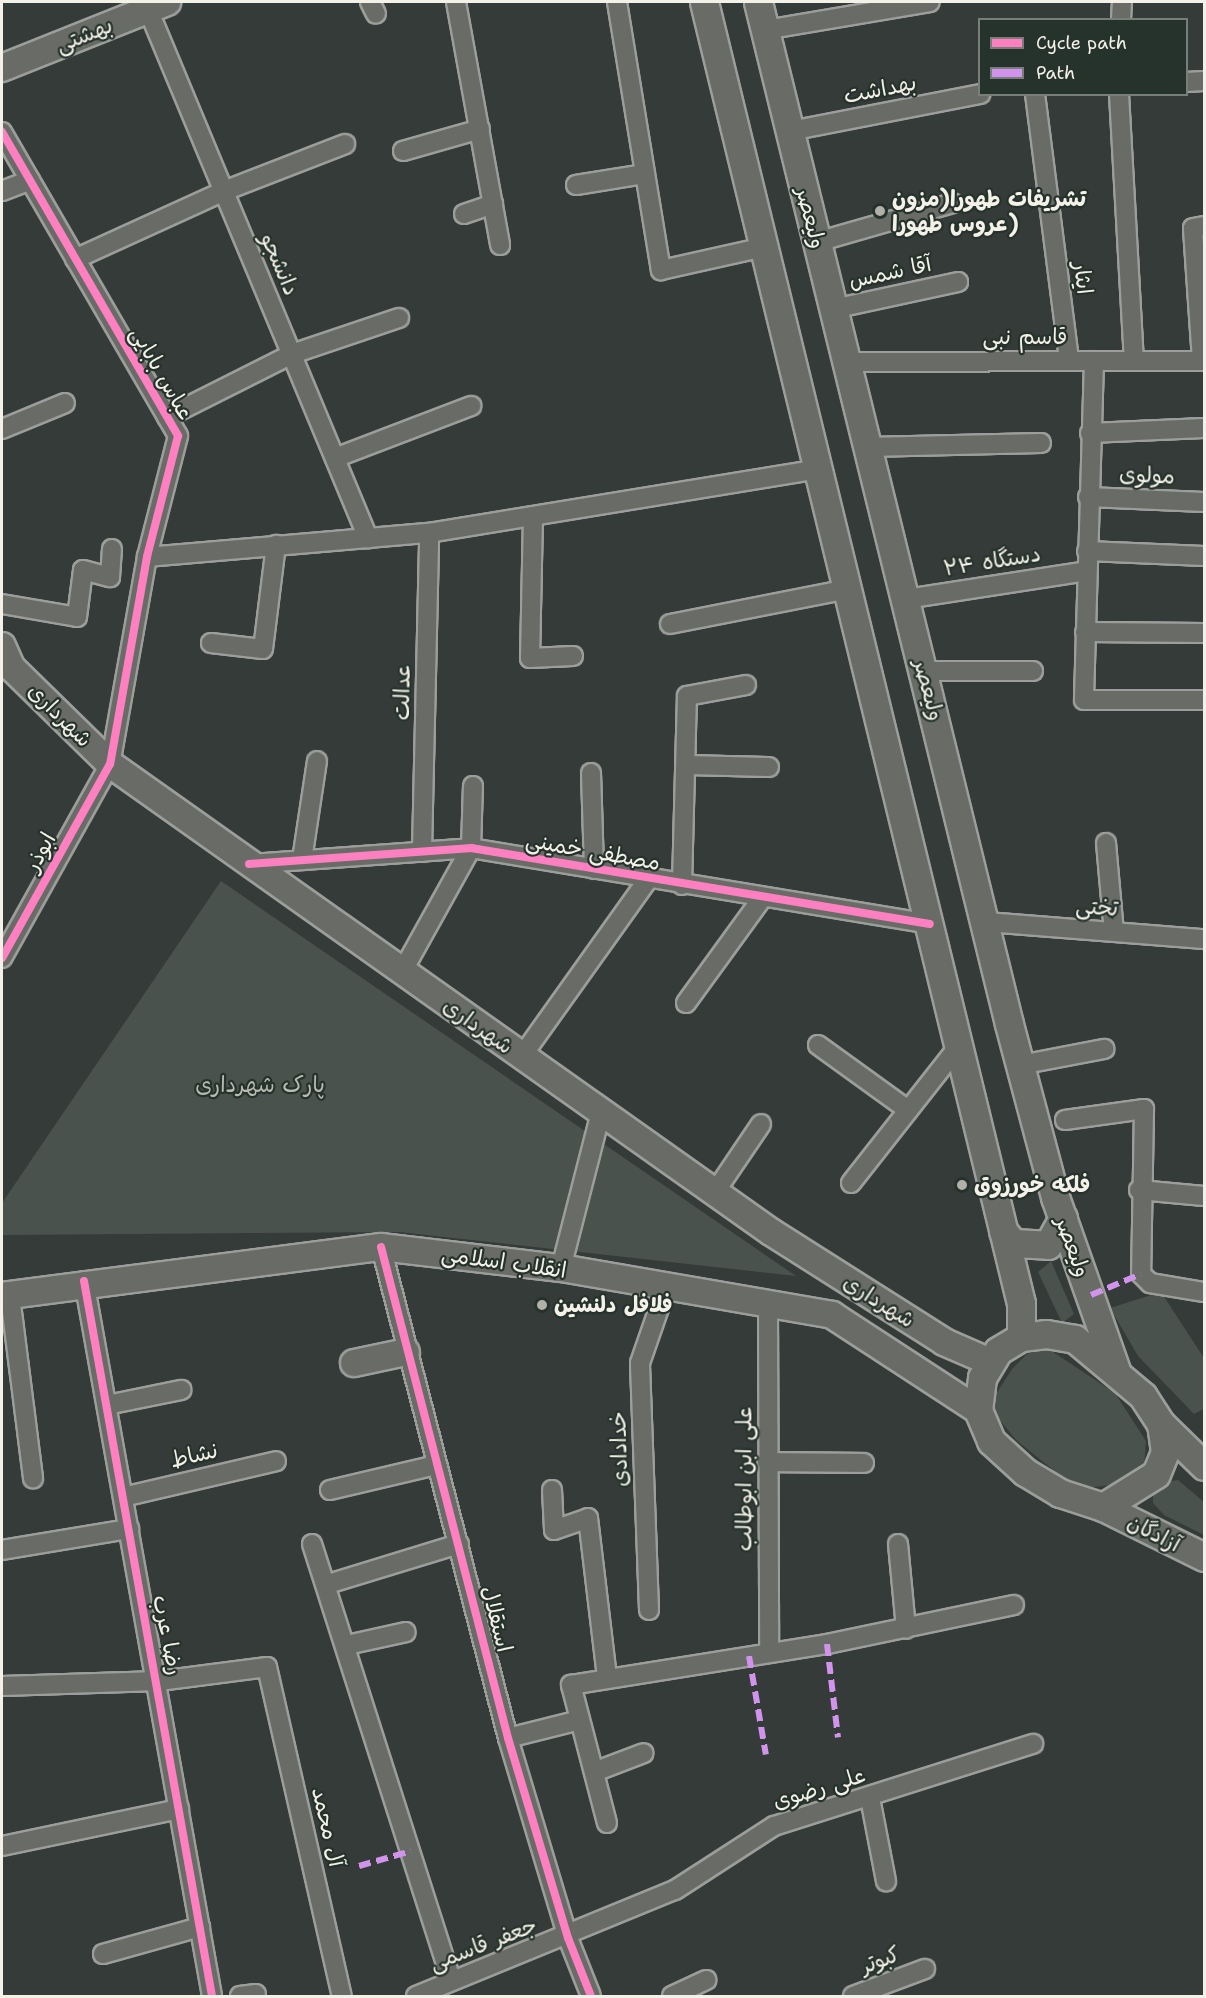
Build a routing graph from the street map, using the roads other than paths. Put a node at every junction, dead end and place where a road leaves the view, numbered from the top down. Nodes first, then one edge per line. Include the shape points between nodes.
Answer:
1 (456, 2) edge
2 (617, 2) edge
3 (704, 2) edge
4 (758, 2) edge
5 (930, 2) edge
6 (1122, 2) edge
7 (154, 4) edge
8 (1121, 18) edge
9 (765, 30) junction
10 (2, 68) edge
11 (1204, 81) edge
12 (1188, 82) edge
13 (978, 94) edge
14 (1035, 96) edge
15 (1119, 96) edge
16 (480, 129) junction
17 (790, 131) junction
18 (2, 132) edge
19 (345, 144) dead end
20 (403, 151) dead end
21 (645, 174) junction
22 (30, 180) junction
23 (576, 185) dead end
24 (2, 190) edge
25 (224, 191) junction
26 (953, 203) dead end
27 (493, 204) junction
28 (464, 214) dead end
29 (1204, 226) edge
30 (817, 242) junction
31 (500, 244) dead end
32 (764, 247) junction
33 (75, 259) junction
34 (958, 282) dead end
35 (833, 309) junction
36 (399, 318) dead end
37 (292, 354) junction
38 (1069, 361) junction
39 (1094, 361) junction
40 (1134, 361) junction
41 (1203, 361) edge
42 (846, 362) junction
43 (65, 403) dead end
44 (471, 406) dead end
45 (167, 417) junction
46 (1204, 428) edge
47 (2, 429) edge
48 (1090, 433) junction
49 (1041, 443) dead end
50 (867, 447) junction
51 (335, 458) junction
52 (819, 469) junction
53 (1088, 497) junction
54 (1204, 502) edge
55 (533, 516) junction
56 (429, 533) junction
57 (368, 538) junction
58 (276, 545) junction
59 (112, 549) dead end
60 (1087, 551) junction
61 (1204, 556) edge
62 (147, 557) junction
63 (1086, 570) junction
64 (848, 590) junction
65 (906, 599) junction
66 (2, 604) edge
67 (670, 624) dead end
68 (1085, 632) junction
69 (1204, 633) edge
70 (211, 643) dead end
71 (3, 653) edge
72 (573, 656) dead end
73 (924, 671) junction
74 (1033, 671) dead end
75 (746, 685) dead end
76 (1204, 700) edge
77 (317, 761) dead end
78 (110, 764) junction
79 (686, 765) junction
80 (769, 768) dead end
81 (591, 774) dead end
82 (473, 786) dead end
83 (1106, 843) dead end
84 (471, 848) junction
85 (422, 852) junction
86 (302, 860) junction
87 (249, 864) junction
88 (594, 869) junction
89 (649, 878) junction
90 (682, 885) junction
91 (763, 897) junction
92 (986, 922) junction
93 (930, 924) junction
94 (1114, 932) junction
95 (1204, 939) edge
96 (2, 958) edge
97 (402, 972) junction
98 (686, 1002) dead end
99 (818, 1044) dead end
100 (959, 1046) junction
101 (1104, 1049) dead end
102 (522, 1056) junction
103 (1020, 1065) junction
104 (908, 1110) junction
105 (601, 1112) junction
106 (1065, 1120) dead end
107 (762, 1124) dead end
108 (851, 1183) dead end
109 (1139, 1190) junction
110 (715, 1192) junction
111 (1204, 1196) edge
112 (1063, 1218) junction
113 (1003, 1231) junction
114 (381, 1246) junction
115 (561, 1268) junction
116 (84, 1281) junction
117 (665, 1291) junction
118 (1204, 1292) edge
119 (6, 1296) edge
120 (768, 1306) junction
121 (1021, 1337) junction
122 (406, 1352) junction
123 (990, 1362) junction
124 (354, 1364) dead end
125 (1117, 1373) junction
126 (181, 1390) dead end
127 (107, 1405) junction
128 (978, 1410) junction
129 (1161, 1424) junction
130 (276, 1461) dead end
131 (767, 1462) junction
132 (864, 1463) dead end
133 (436, 1465) junction
134 (1204, 1466) edge
135 (33, 1479) dead end
136 (330, 1490) dead end
137 (552, 1490) dead end
138 (123, 1497) junction
139 (1103, 1507) junction
140 (129, 1529) junction
141 (312, 1544) dead end
142 (459, 1544) junction
143 (898, 1544) dead end
144 (2, 1550) edge
145 (1204, 1557) edge
146 (328, 1584) junction
147 (1014, 1605) dead end
148 (649, 1610) dead end
149 (906, 1629) junction
150 (406, 1632) dead end
151 (347, 1645) junction
152 (769, 1653) junction
153 (607, 1678) junction
154 (159, 1681) junction
155 (2, 1686) edge
156 (580, 1719) junction
157 (508, 1738) junction
158 (1034, 1744) dead end
159 (644, 1753) dead end
160 (594, 1772) junction
161 (870, 1798) junction
162 (179, 1809) junction
163 (607, 1823) dead end
164 (2, 1846) edge
165 (886, 1881) dead end
166 (200, 1927) junction
167 (568, 1938) junction
168 (103, 1954) dead end
169 (925, 1969) dead end
170 (451, 1979) junction
171 (706, 1980) dead end
172 (212, 1996) edge
173 (342, 1996) edge
174 (417, 1996) edge
175 (591, 1996) edge
176 (672, 1996) edge
177 (853, 1996) edge

1 - 16 street
2 - 21 street
3 - 32 main road
4 - 9 main road, ولیعصر
5 - 9 street
6 - 8 street
7 - 10 main road, بهشتی
7 - 25 street, دانشجو
9 - 17 main road, ولیعصر
11 - 12 street
13 - 17 street, بهداشت
14 - 38 street, ایثار
15 - 40 street
16 - 20 street
16 - 27 street
17 - 30 main road, ولیعصر
18 - 22 street, عباس بابایی
19 - 25 street
21 - 23 street
21 - 32 street via 661,270
22 - 24 street
22 - 33 street, عباس بابایی
25 - 33 street
25 - 37 street, دانشجو
26 - 30 street
27 - 28 street
27 - 31 street
29 - 41 street via 1193,228
30 - 35 main road, ولیعصر
32 - 52 main road
33 - 45 street, عباس بابایی
34 - 35 street, آقا شمس
35 - 42 main road, ولیعصر
36 - 37 street
37 - 45 street
37 - 51 street, دانشجو
38 - 39 street, قاسم نبی
38 - 42 street, قاسم نبی
39 - 40 street, قاسم نبی
39 - 48 street
40 - 41 street, قاسم نبی
42 - 50 main road, ولیعصر
43 - 47 street
44 - 51 street
45 - 62 street, عباس بابایی via 178,436
46 - 48 street
48 - 53 street
49 - 50 street
50 - 65 main road, ولیعصر
51 - 57 street, دانشجو
52 - 55 street
52 - 64 main road
53 - 54 street, مولوی
53 - 60 street
55 - 56 street
55 - 72 street via 531,658
56 - 57 street
56 - 85 street, عدالت
57 - 58 street
58 - 62 street
58 - 70 street via 263,649
59 - 66 street via 110,577 83,570 77,616
60 - 61 street
60 - 63 street
62 - 78 street, عباس بابایی
63 - 65 street, ۲۴ دستگاه
63 - 68 street
64 - 67 street
64 - 93 main road
65 - 73 main road, ولیعصر
68 - 69 street
68 - 76 street via 1084,700
71 - 78 main road, شهرداری via 12,668
73 - 74 street
73 - 92 main road, ولیعصر
75 - 79 street via 689,693
77 - 86 street
78 - 87 main road, شهرداری
78 - 96 street, ابوذر
79 - 80 street
79 - 90 street
81 - 88 street
82 - 84 street
83 - 94 street
84 - 85 street, مصطفی خمینی
84 - 88 street, مصطفی خمینی
84 - 97 street
85 - 86 street, مصطفی خمینی
86 - 87 street, مصطفی خمینی
87 - 97 main road, شهرداری
88 - 89 street, مصطفی خمینی
89 - 90 street, مصطفی خمینی
89 - 102 street
90 - 91 street, مصطفی خمینی
91 - 93 street, مصطفی خمینی
91 - 98 street
92 - 94 street, تختی
92 - 103 main road, ولیعصر
93 - 100 main road
94 - 95 street, تختی
97 - 102 main road, شهرداری
99 - 104 street
100 - 104 street
100 - 113 main road
101 - 103 street
102 - 105 main road, شهرداری
103 - 112 main road, ولیعصر
104 - 108 street
105 - 110 main road, شهرداری
105 - 115 street
106 - 109 street via 1144,1109
107 - 110 street
109 - 111 street
109 - 118 street via 1142,1274 1150,1283
110 - 123 main road, شهرداری via 944,1342
112 - 113 main road via 1048,1245 1013,1243
112 - 125 main road, ولیعصر
113 - 121 main road via 1021,1303
114 - 115 main road, انقلاب اسلامی
114 - 116 main road, انقلاب اسلامی
114 - 122 street, استقلال
115 - 117 main road, انقلاب اسلامی
116 - 119 main road, انقلاب اسلامی
116 - 127 street, رضا عرب
117 - 120 main road, انقلاب اسلامی
117 - 148 street, خدادادی via 640,1363
119 - 135 street
120 - 128 main road, انقلاب اسلامی via 832,1315
120 - 131 street, علی ابن ابوطالب
121 - 123 main road
121 - 125 main road via 1047,1334 1075,1339
122 - 124 main road
122 - 133 street, استقلال
123 - 128 main road
125 - 129 main road via 1143,1396
126 - 127 street
127 - 138 street, رضا عرب
128 - 139 main road via 991,1441 1025,1472 1060,1493
129 - 134 main road
129 - 139 main road via 1165,1452 1156,1474
130 - 138 street, نشاط
131 - 132 street
131 - 152 street, علی ابن ابوطالب
133 - 136 street
133 - 142 street, استقلال
137 - 153 street via 554,1530 588,1518
138 - 140 street, رضا عرب
139 - 145 main road, آزادگان
140 - 144 street
140 - 154 street, رضا عرب
141 - 146 street
142 - 146 street
142 - 157 street, استقلال
143 - 149 street
146 - 151 street
147 - 149 street
149 - 152 street
150 - 151 street
151 - 170 street
152 - 153 street
153 - 156 street via 571,1685
154 - 155 street
154 - 162 street, رضا عرب
154 - 173 street, آل محمد via 267,1667
156 - 157 street
156 - 160 street
157 - 167 street, استقلال
158 - 161 street, علی رضوی
159 - 160 street
160 - 163 street
161 - 165 street
161 - 167 street, علی رضوی via 774,1826 675,1890
162 - 164 street
162 - 166 street, رضا عرب
166 - 168 street
166 - 172 street, رضا عرب
167 - 170 street, جعفر قاسمی
167 - 175 street, استقلال
169 - 177 street, کبوتر
170 - 174 street, جعفر قاسمی
171 - 176 street

